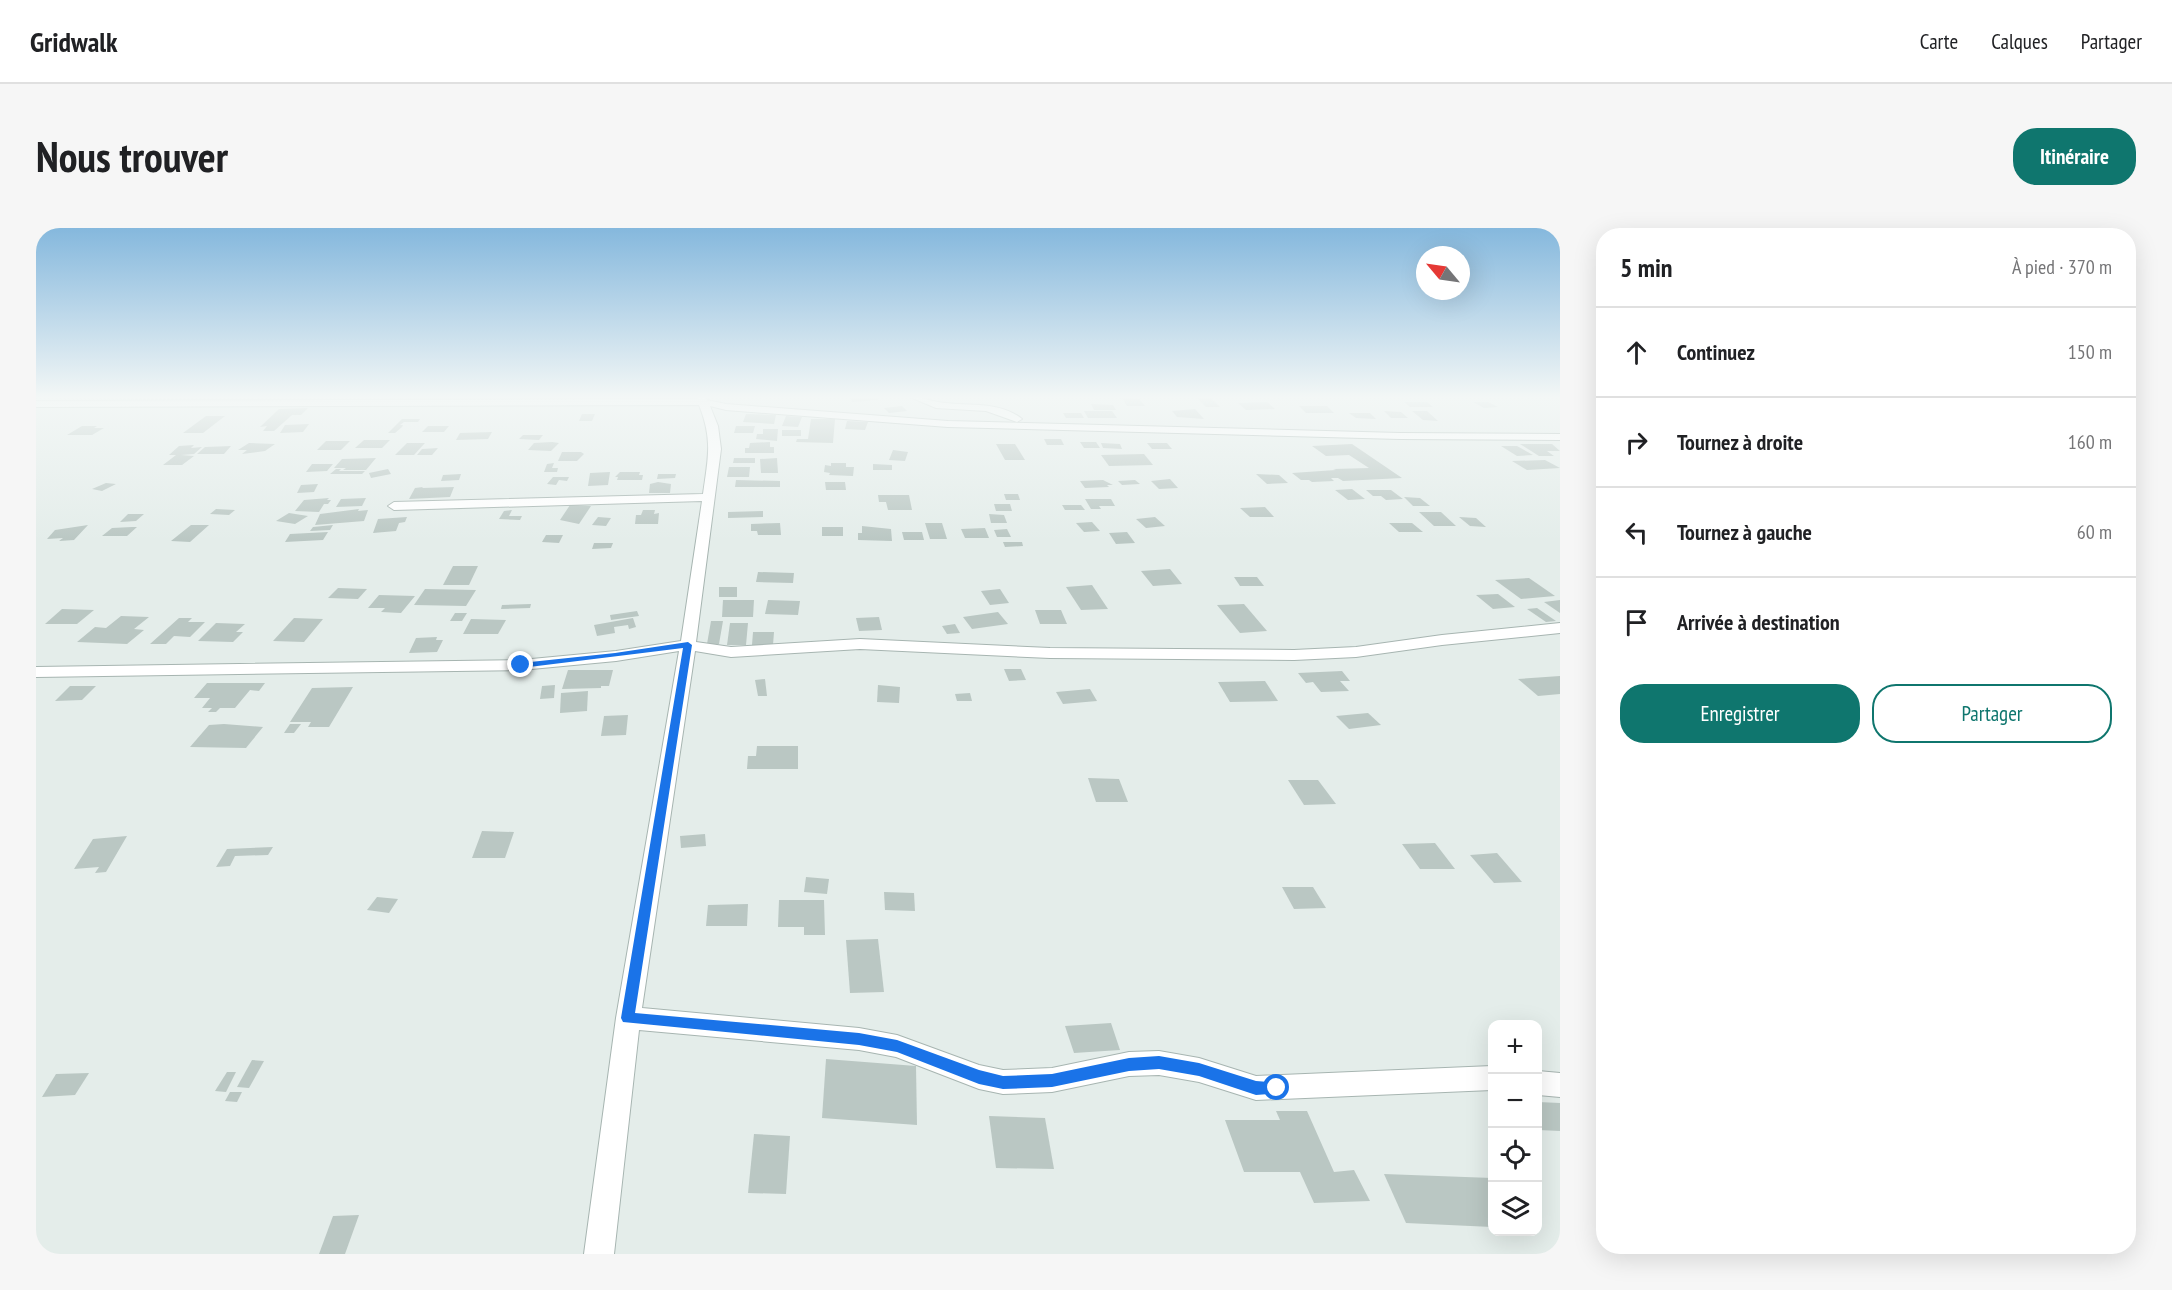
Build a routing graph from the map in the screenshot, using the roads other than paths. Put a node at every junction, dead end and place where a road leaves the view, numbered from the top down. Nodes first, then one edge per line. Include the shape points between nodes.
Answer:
1 (715, 445) edge
2 (709, 497) junction
3 (394, 506) dead end
4 (1560, 628) edge
5 (688, 645) junction
6 (36, 672) edge
7 (628, 1018) junction
8 (1488, 1078) edge
9 (1542, 1083) edge
10 (1560, 1085) edge
11 (600, 1254) edge

1 - 2 street
2 - 3 street
2 - 5 street
4 - 5 street via 1356,652 1294,655 1050,653 860,644 730,652
5 - 6 street via 521,665
5 - 7 street
7 - 8 street via 859,1039 897,1046 1003,1082 1052,1080 1129,1064 1159,1063 1199,1070 1256,1088
7 - 11 street
9 - 10 street

